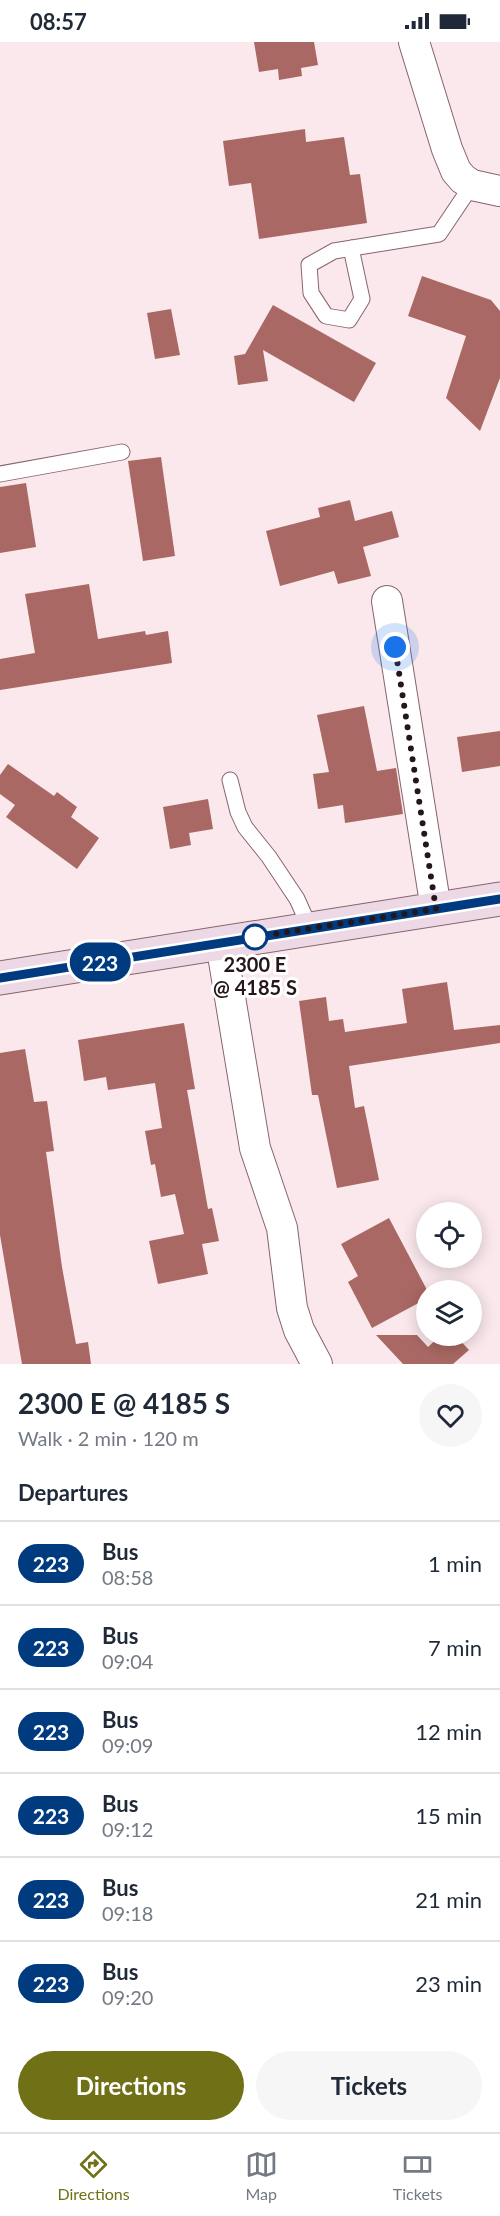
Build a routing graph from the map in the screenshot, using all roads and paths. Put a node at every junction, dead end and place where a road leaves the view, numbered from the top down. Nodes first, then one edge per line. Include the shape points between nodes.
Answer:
1 (414, 42) edge
2 (486, 188) edge
3 (351, 248) junction
4 (122, 452) dead end
5 (0, 474) edge
6 (387, 601) dead end
7 (230, 780) dead end
8 (500, 899) edge
9 (436, 909) junction
10 (310, 928) junction
11 (221, 942) junction
12 (0, 978) edge
13 (317, 1364) edge

1 - 2 street via 451,160 463,179
2 - 3 lane via 439,234
3 - 3 lane via 334,251 309,265 311,293 326,316 349,320 362,299
4 - 5 lane
6 - 9 street
7 - 10 lane via 245,827 297,899
8 - 9 main road
9 - 10 main road
10 - 11 main road
11 - 12 main road
11 - 13 street via 255,1148 282,1228 292,1308

